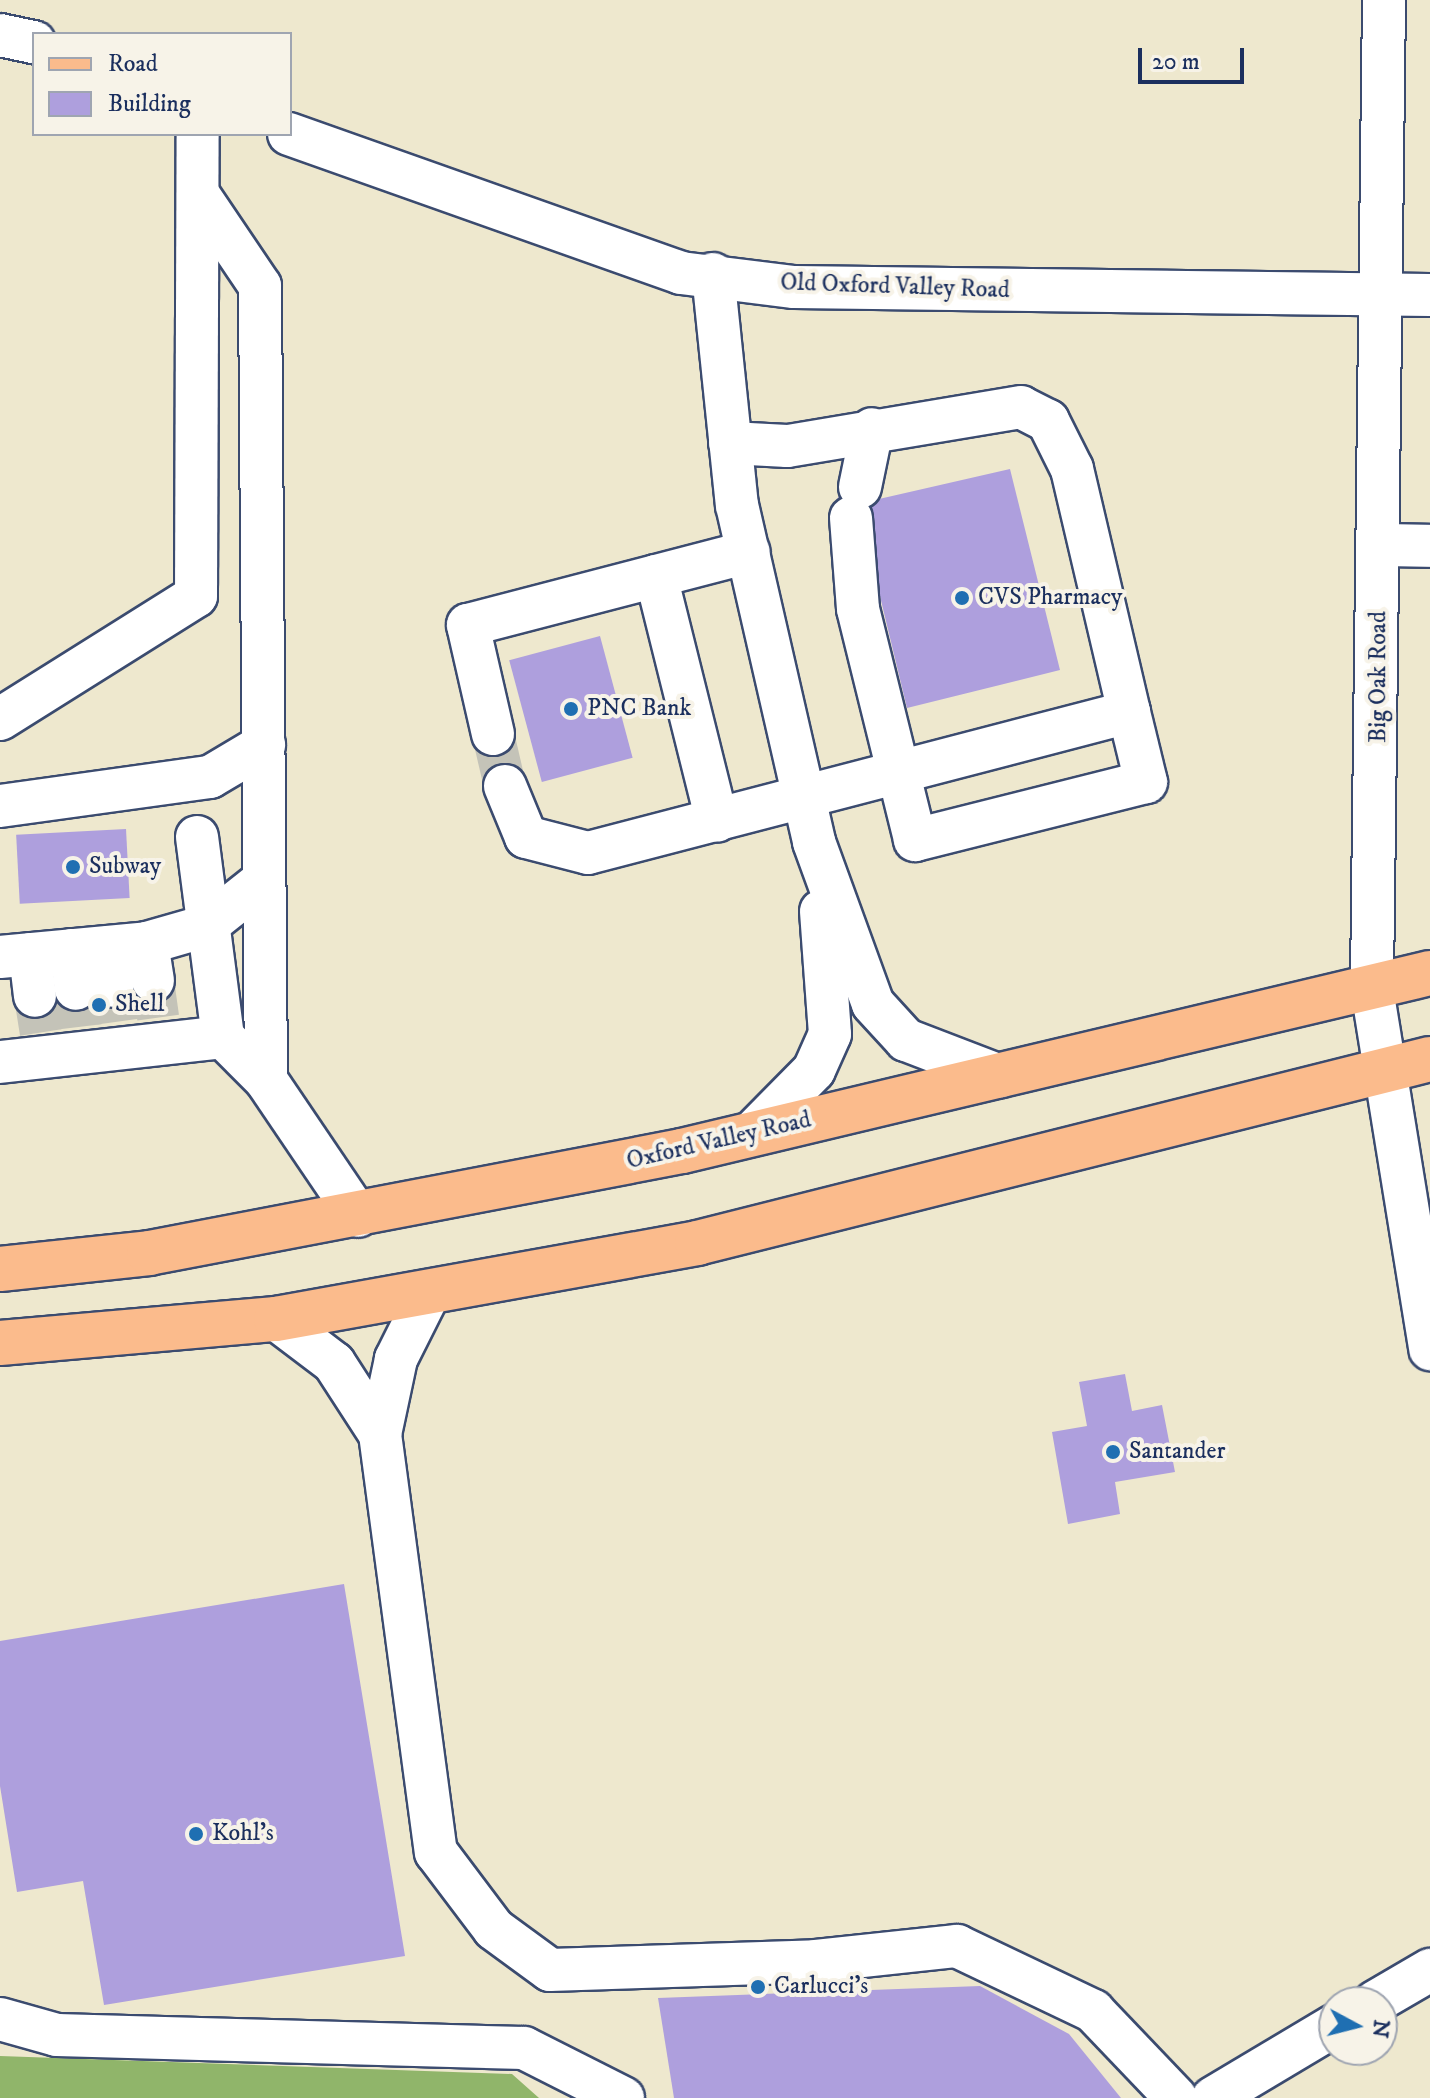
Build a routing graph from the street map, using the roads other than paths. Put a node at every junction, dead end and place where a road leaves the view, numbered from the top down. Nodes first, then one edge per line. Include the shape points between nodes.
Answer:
1 (1384, 0) edge
2 (0, 35) edge
3 (32, 42) edge
4 (292, 135) edge
5 (198, 136) edge
6 (198, 194) junction
7 (713, 274) junction
8 (1430, 295) edge
9 (1382, 297) junction
10 (730, 443) junction
11 (857, 480) junction
12 (1380, 545) junction
13 (1430, 546) edge
14 (749, 552) junction
15 (656, 576) junction
16 (1129, 712) junction
17 (0, 719) edge
18 (493, 734) tunnel mouth
19 (264, 745) junction
20 (895, 777) junction
21 (505, 786) tunnel mouth
22 (803, 797) junction
23 (0, 806) edge
24 (717, 820) junction
25 (197, 837) dead end
26 (814, 842) junction
27 (264, 880) junction
28 (206, 926) junction
29 (1430, 973) edge
30 (1372, 989) junction
31 (91, 1000) edge
32 (223, 1037) junction
33 (1430, 1059) edge
34 (0, 1062) edge
35 (1388, 1071) junction
36 (1000, 1076) junction
37 (266, 1080) junction
38 (750, 1135) junction
39 (358, 1216) junction
40 (0, 1269) edge
41 (428, 1295) junction
42 (276, 1319) junction
43 (0, 1343) edge
44 (1430, 1349) edge
45 (380, 1434) junction
46 (1430, 1970) edge
47 (1398, 1989) edge
48 (0, 2019) edge
49 (1318, 2036) edge
50 (623, 2098) edge
51 (1176, 2098) edge
52 (1213, 2098) edge

1 - 9 street, Big Oak Road
2 - 3 street
4 - 7 street, Old Oxford Valley Road via 674,271
5 - 6 street
6 - 17 street via 196,596
6 - 19 street via 260,286
7 - 9 street, Old Oxford Valley Road via 794,287
7 - 10 street
8 - 9 street, Old Oxford Valley Road
9 - 12 street, Big Oak Road
10 - 11 street via 787,446
10 - 14 street
11 - 16 street via 1021,407 1048,421 1059,440
11 - 20 street via 858,609
12 - 13 street
12 - 30 street, Big Oak Road
14 - 15 street
14 - 22 street
15 - 18 street via 468,625
15 - 24 street
16 - 20 street
16 - 20 street via 1146,782 915,840
19 - 23 street via 210,777
19 - 27 street
20 - 22 street
21 - 24 street via 526,837 588,853
22 - 24 street
22 - 26 street
25 - 28 street
26 - 36 street via 873,1004 906,1040
26 - 38 street via 830,1034 814,1070
27 - 28 street
27 - 37 street
28 - 31 street
28 - 32 street
29 - 30 main road, Oxford Valley Road
30 - 35 street, Big Oak Road
30 - 36 main road, Oxford Valley Road
31 - 32 street
31 - 34 street
32 - 37 street
33 - 35 main road
35 - 41 main road via 697,1243
35 - 44 street, Big Oak Road via 1411,1263
36 - 38 main road, Oxford Valley Road
37 - 39 street
38 - 39 main road, Oxford Valley Road
39 - 40 main road, Oxford Valley Road
41 - 42 main road
41 - 45 street via 396,1359
42 - 43 main road
42 - 45 street via 334,1363
45 - 51 street via 436,1852 494,1929 550,1970 816,1961 957,1946 1093,2011
46 - 47 street
48 - 50 street via 57,2035 524,2048
49 - 52 street

